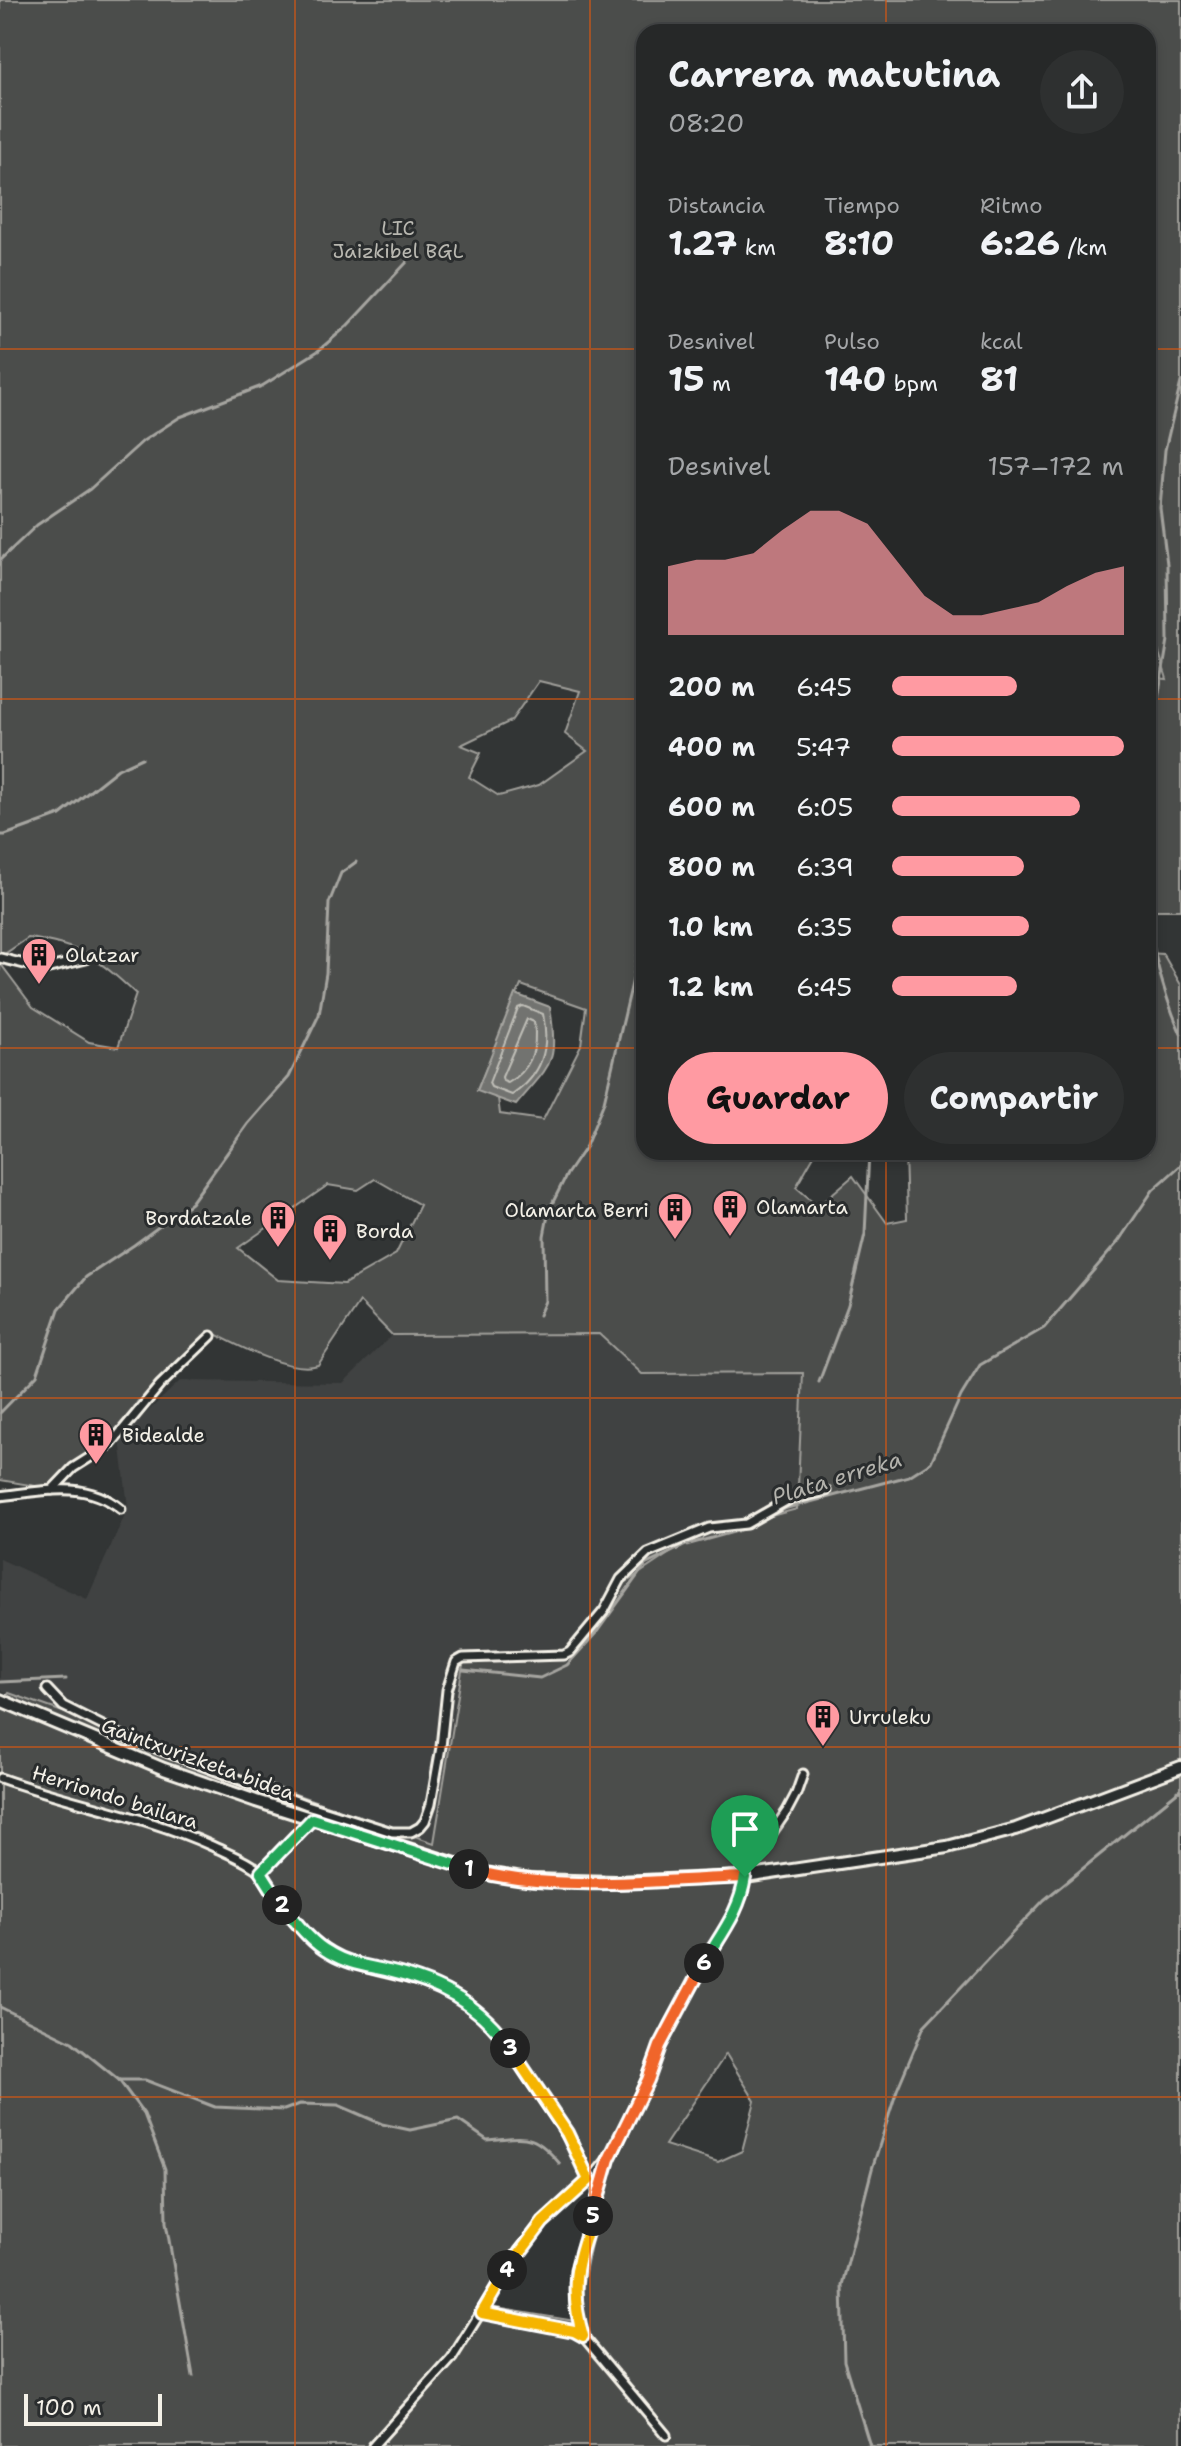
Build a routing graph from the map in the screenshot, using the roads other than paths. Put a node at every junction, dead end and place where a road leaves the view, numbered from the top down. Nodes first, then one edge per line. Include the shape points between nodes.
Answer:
1 (0, 958) edge
2 (86, 959) dead end
3 (211, 1336) dead end
4 (52, 1490) junction
5 (826, 1491) dead end
6 (0, 1496) edge
7 (121, 1509) dead end
8 (47, 1689) dead end
9 (0, 1700) edge
10 (1181, 1767) edge
11 (803, 1774) dead end
12 (0, 1778) edge
13 (312, 1819) junction
14 (261, 1872) junction
15 (745, 1877) junction
16 (609, 2159) junction
17 (589, 2180) junction
18 (482, 2313) junction
19 (583, 2336) junction
20 (666, 2435) dead end
21 (373, 2446) edge

1 - 2 street via 45,969
3 - 4 street via 160,1385 111,1444 73,1468
4 - 6 street
4 - 7 street via 85,1490
5 - 8 street via 788,1500 746,1524 709,1528 648,1553 621,1579 604,1611 564,1655 456,1662 447,1690 431,1804 425,1821 411,1832 392,1832 307,1805 123,1736 63,1706
9 - 13 main road, Gaintxurizketa bidea via 164,1769
10 - 15 main road, Gaintxurizketa bidea via 1016,1829 947,1847
11 - 15 street
12 - 14 street, Herriondo bailara via 158,1823
13 - 14 street
13 - 15 main road, Gaintxurizketa bidea via 504,1877 617,1882
14 - 17 street, Herriondo bailara via 299,1926 331,1954 428,1982 490,2021 567,2133
15 - 16 street via 735,1912 672,2022
16 - 17 street
16 - 19 street via 575,2270 575,2308
17 - 18 street via 519,2251
18 - 19 street
18 - 21 street via 436,2379
19 - 20 street

